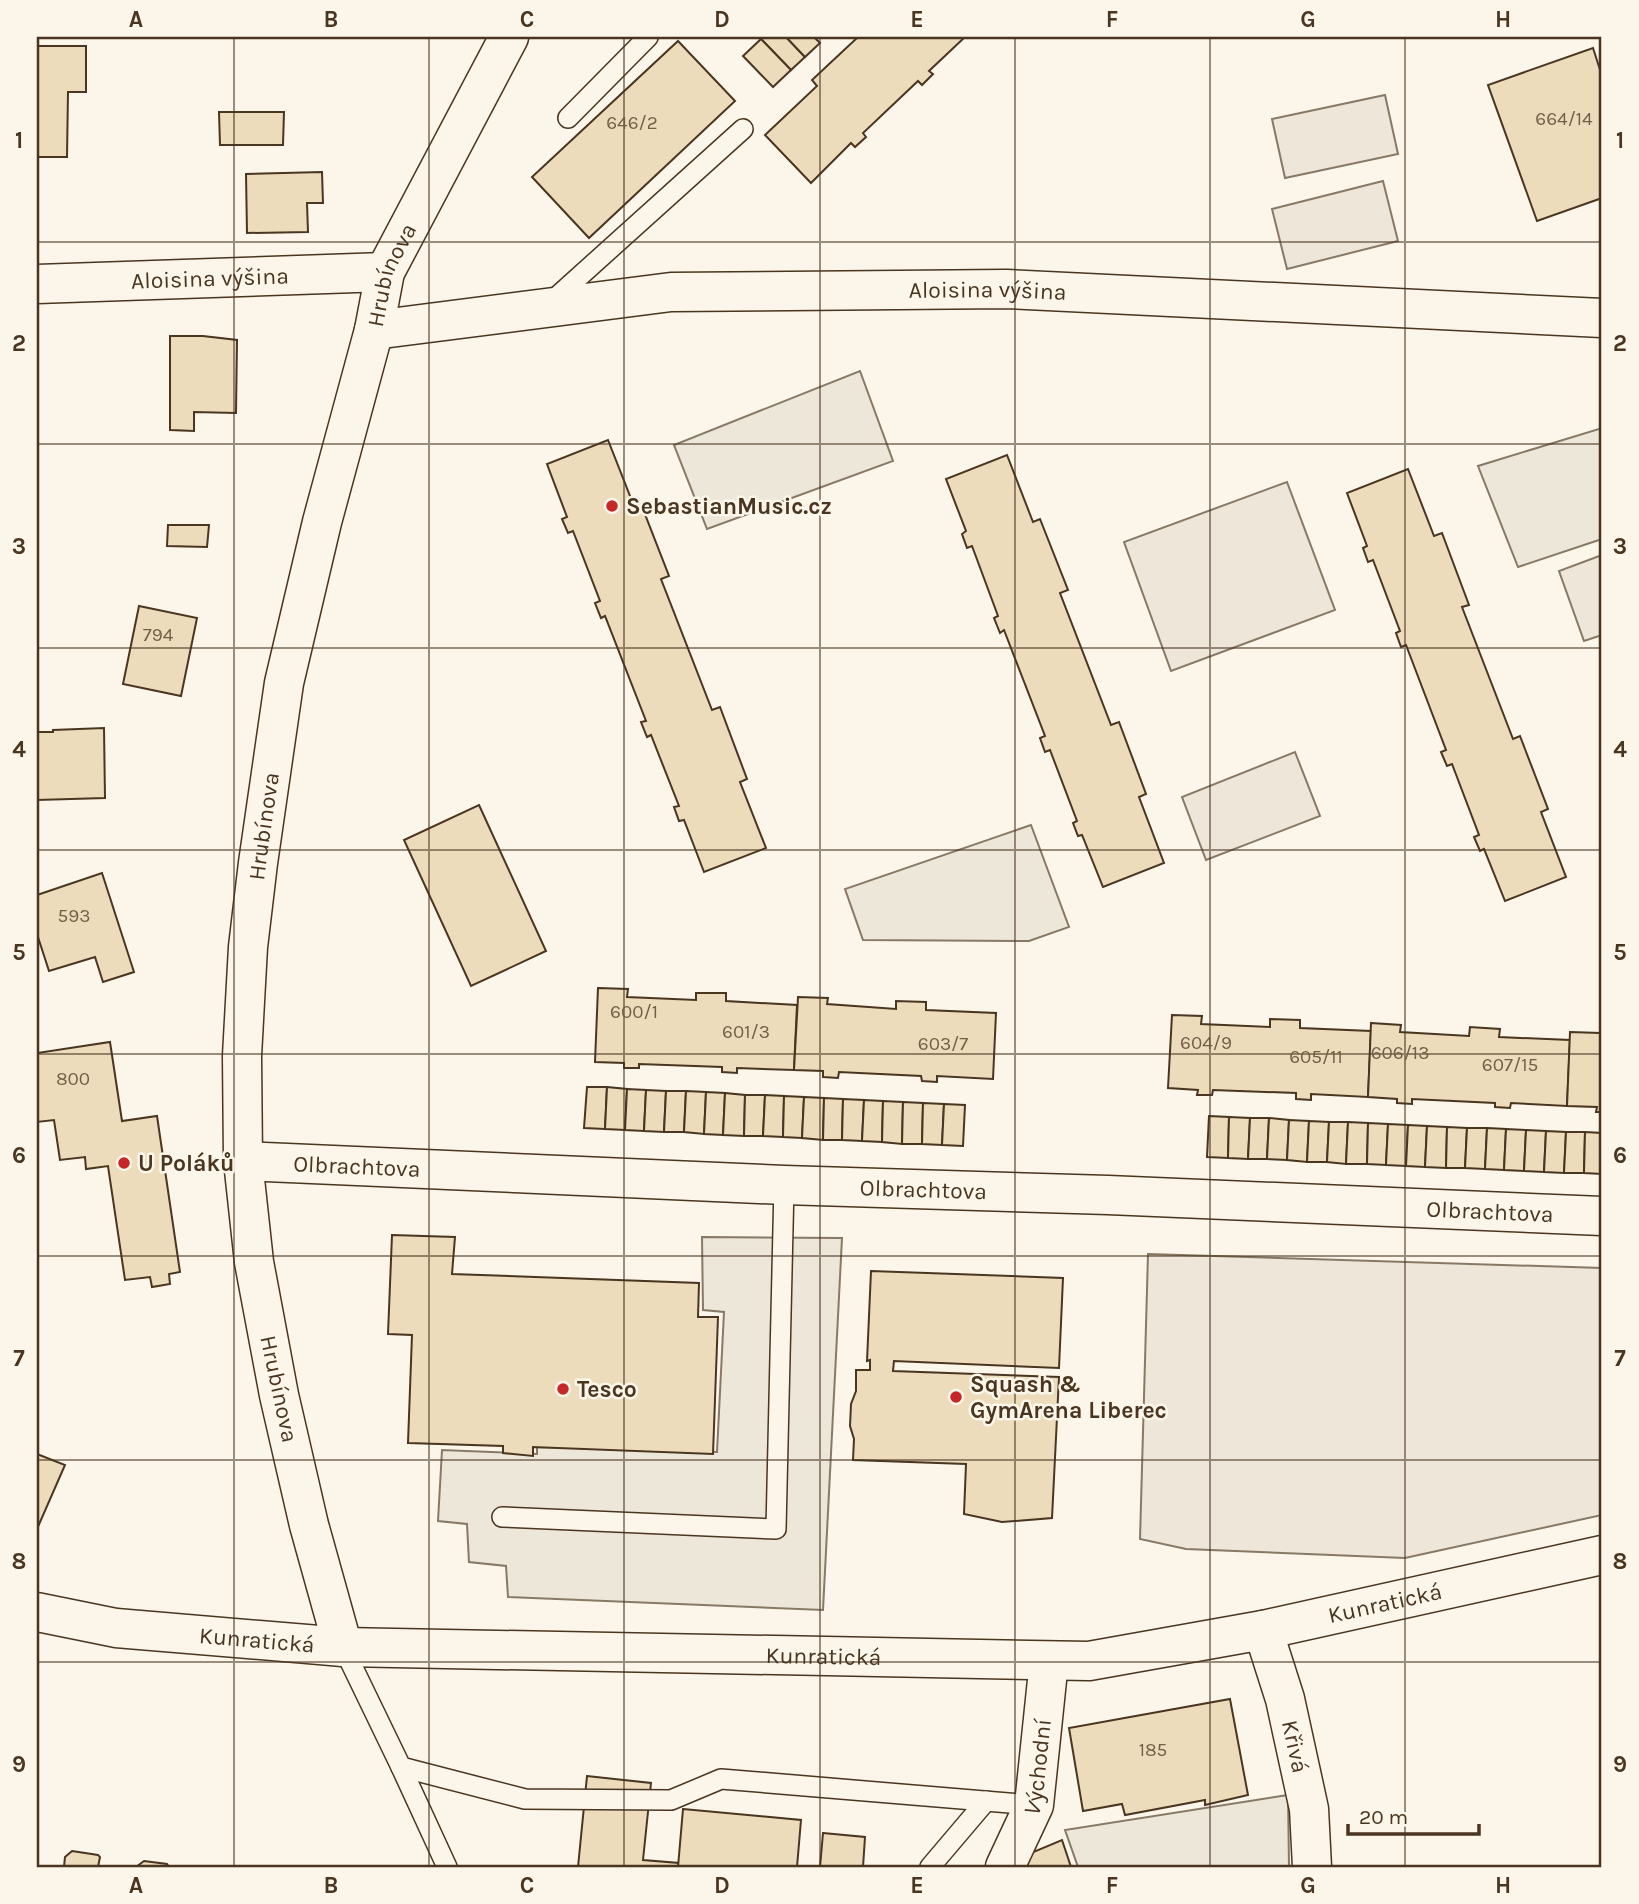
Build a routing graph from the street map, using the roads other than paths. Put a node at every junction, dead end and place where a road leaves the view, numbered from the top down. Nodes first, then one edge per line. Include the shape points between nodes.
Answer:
1 (509, 37) edge
2 (648, 37) edge
3 (568, 118) dead end
4 (743, 129) dead end
5 (385, 272) junction
6 (37, 284) edge
7 (544, 308) junction
8 (1602, 318) edge
9 (374, 330) junction
10 (243, 1161) junction
11 (784, 1185) junction
12 (1602, 1216) edge
13 (502, 1517) dead end
14 (1602, 1555) edge
15 (37, 1612) edge
16 (1263, 1630) junction
17 (343, 1647) junction
18 (1049, 1661) junction
19 (401, 1767) junction
20 (986, 1801) junction
21 (1034, 1805) junction
22 (447, 1867) edge
23 (930, 1867) edge
24 (1005, 1867) edge
25 (1312, 1867) edge

1 - 5 street, Hrubínova
2 - 3 lane
4 - 7 lane
5 - 6 street, Aloisina výšina
5 - 9 street, Hrubínova
7 - 8 street, Aloisina výšina via 671,292 1006,289
7 - 9 street, Aloisina výšina
9 - 10 street, Hrubínova via 284,683 248,947
10 - 11 street, Olbrachtova
10 - 17 street, Hrubínova via 254,1262 279,1395
11 - 12 street, Olbrachtova
11 - 13 lane via 776,1529
14 - 16 street, Kunratická
15 - 17 street, Kunratická via 116,1628
16 - 18 street, Kunratická via 1089,1661
16 - 25 street, Křivá via 1285,1699 1309,1809
17 - 18 street, Kunratická
17 - 19 lane
18 - 21 street, Východní
19 - 20 lane via 525,1799 671,1800 721,1779
19 - 22 lane
20 - 21 lane
20 - 23 lane
21 - 24 street, Východní

